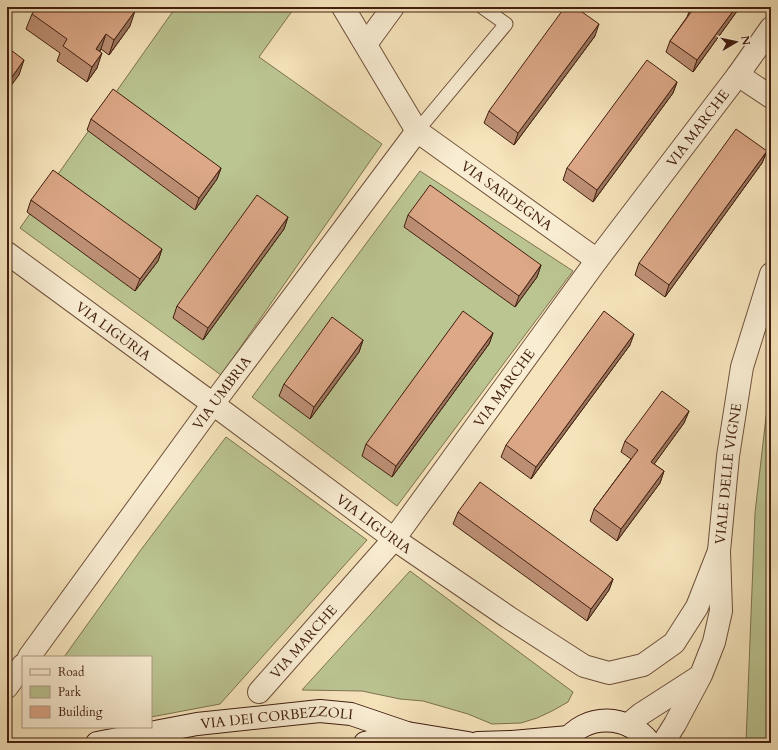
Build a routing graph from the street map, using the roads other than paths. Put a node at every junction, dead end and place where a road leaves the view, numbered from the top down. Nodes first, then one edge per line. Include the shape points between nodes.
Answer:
1 (344, 7) edge
2 (393, 7) edge
3 (482, 7) edge
4 (771, 28) edge
5 (366, 44) junction
6 (738, 75) junction
7 (771, 97) edge
8 (417, 132) junction
9 (7, 253) edge
10 (597, 260) junction
11 (771, 274) edge
12 (213, 404) junction
13 (394, 539) junction
14 (719, 551) junction
15 (30, 656) edge
16 (22, 666) edge
17 (701, 675) junction
18 (7, 687) edge
19 (259, 692) dead end
20 (628, 724) junction
21 (407, 733) junction
22 (566, 740) edge
23 (97, 743) edge
24 (365, 743) edge
25 (468, 743) edge
26 (478, 743) edge
27 (650, 743) edge
28 (663, 743) edge

1 - 5 street
2 - 5 street
3 - 8 lane via 506,24
4 - 6 street, VIA MARCHE
5 - 8 street
6 - 7 street, VIA MARCHE
6 - 10 street, VIA MARCHE
8 - 10 street, VIA SARDEGNA
8 - 12 street, VIA UMBRIA
9 - 12 street, VIA LIGURIA
10 - 13 street, VIA MARCHE
11 - 14 street, VIALE DELLE VIGNE via 742,367 728,456
12 - 13 street, VIA LIGURIA
12 - 15 street, VIA UMBRIA
13 - 14 street, VIA LIGURIA via 584,666 609,673 643,665 674,643 698,607
13 - 19 street, VIA MARCHE
14 - 17 street, VIALE DELLE VIGNE via 721,610 714,642
16 - 18 street
17 - 20 street
17 - 28 street, VIALE DELLE VIGNE
20 - 22 street via 603,720 590,723
20 - 27 street
21 - 23 street, VIA DEI CORBEZZOLI via 351,714 320,711 197,724
21 - 24 street, VIA DEI CORBEZZOLI
21 - 25 street, VIA DEI CORBEZZOLI
22 - 26 street

